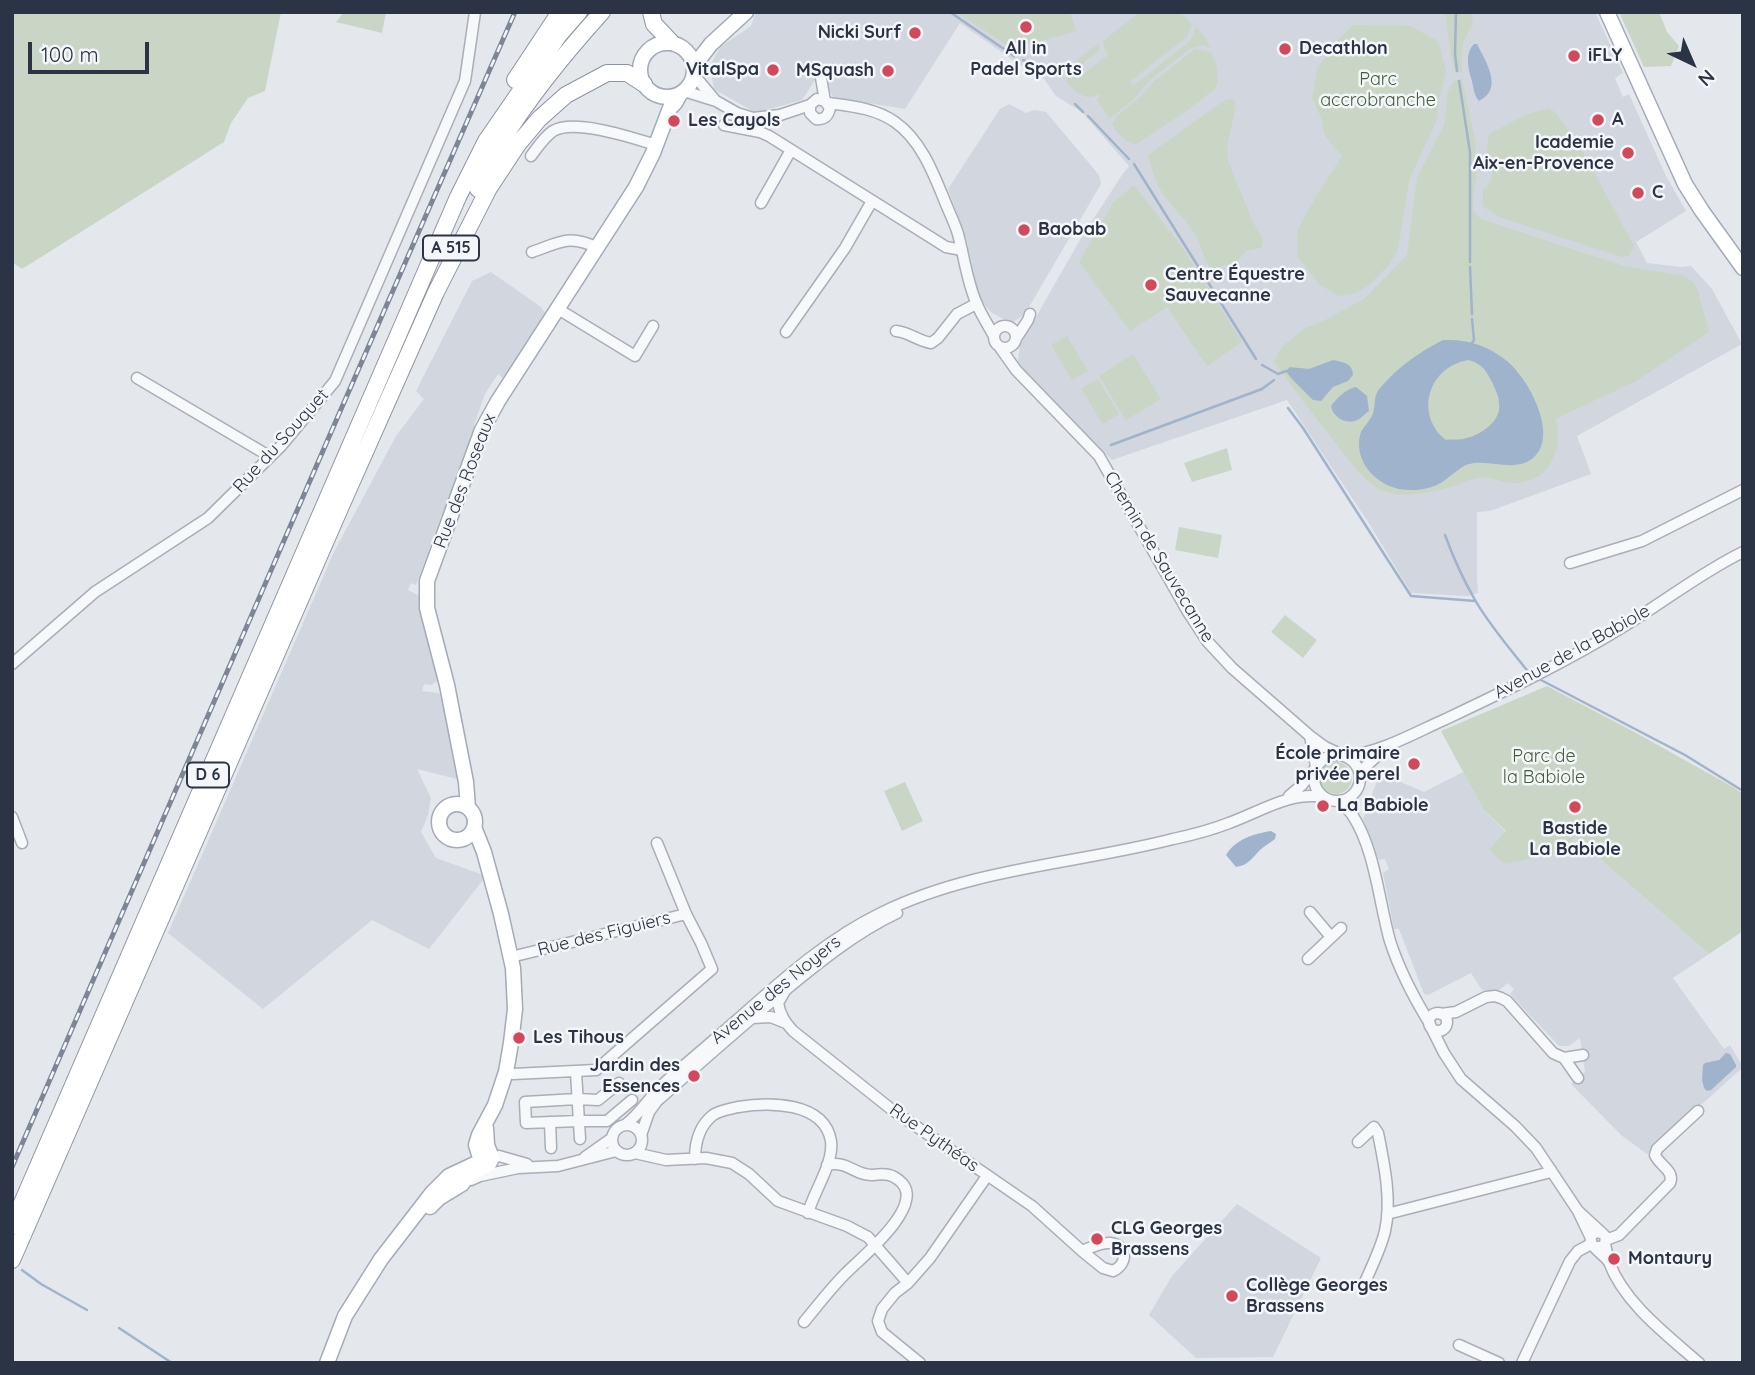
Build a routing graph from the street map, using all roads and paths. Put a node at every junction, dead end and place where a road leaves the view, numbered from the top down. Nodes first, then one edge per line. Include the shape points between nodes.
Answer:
1 (475, 12) edge
2 (560, 12) edge
3 (579, 12) edge
4 (602, 12) edge
5 (651, 12) edge
6 (746, 12) edge
7 (1607, 12) edge
8 (671, 42) junction
9 (711, 44) junction
10 (687, 50) junction
11 (694, 71) junction
12 (650, 89) junction
13 (682, 92) junction
14 (716, 101) junction
15 (812, 103) junction
16 (827, 106) junction
17 (780, 115) junction
18 (812, 117) junction
19 (724, 125) dead end
20 (663, 128) junction
21 (656, 145) junction
22 (791, 150) junction
23 (531, 156) dead end
24 (872, 201) junction
25 (761, 203) dead end
26 (598, 248) junction
27 (962, 250) junction
28 (532, 252) dead end
29 (1743, 268) edge
30 (979, 307) junction
31 (558, 309) junction
32 (403, 323) junction
33 (653, 326) dead end
34 (896, 331) dead end
35 (786, 332) dead end
36 (1001, 334) junction
37 (1016, 339) junction
38 (1016, 370) junction
39 (137, 378) dead end
40 (269, 456) junction
41 (1742, 491) edge
42 (341, 506) junction
43 (1743, 552) edge
44 (1570, 563) dead end
45 (12, 664) edge
46 (1310, 736) junction
47 (1395, 742) junction
48 (1343, 755) junction
49 (1316, 767) junction
50 (1360, 774) junction
51 (1351, 796) junction
52 (1324, 797) junction
53 (1284, 800) junction
54 (1338, 801) junction
55 (464, 807) junction
56 (1352, 814) junction
57 (12, 817) edge
58 (473, 836) junction
59 (22, 843) dead end
60 (657, 843) dead end
61 (1310, 912) dead end
62 (686, 914) junction
63 (1341, 928) dead end
64 (1331, 937) junction
65 (511, 957) junction
66 (1308, 959) dead end
67 (785, 984) junction
68 (767, 1004) junction
69 (1419, 1004) junction
70 (771, 1017) junction
71 (752, 1018) junction
72 (1442, 1019) junction
73 (786, 1023) junction
74 (1431, 1026) junction
75 (1441, 1046) junction
76 (1583, 1055) dead end
77 (1563, 1058) junction
78 (506, 1072) junction
79 (576, 1072) junction
80 (1577, 1078) dead end
81 (619, 1083) dead end
82 (578, 1099) junction
83 (632, 1100) dead end
84 (1698, 1111) dead end
85 (579, 1121) junction
86 (550, 1122) junction
87 (625, 1125) junction
88 (612, 1138) junction
89 (642, 1138) junction
90 (580, 1139) dead end
91 (1357, 1142) dead end
92 (551, 1148) dead end
93 (616, 1152) junction
94 (635, 1153) junction
95 (695, 1158) junction
96 (580, 1160) junction
97 (666, 1160) junction
98 (489, 1165) junction
99 (827, 1165) junction
100 (1551, 1170) junction
101 (987, 1176) junction
102 (808, 1213) junction
103 (1387, 1214) junction
104 (12, 1226) edge
105 (1598, 1241) junction
106 (877, 1246) junction
107 (1082, 1251) junction
108 (380, 1259) junction
109 (12, 1260) edge
110 (1365, 1282) dead end
111 (908, 1283) junction
112 (804, 1322) dead end
113 (1459, 1345) dead end
114 (327, 1363) edge
115 (920, 1363) edge
116 (1499, 1363) edge
117 (1522, 1363) edge
118 (1699, 1363) edge

1 - 40 street, Rue du Souquet via 465,81 335,381
2 - 32 highway via 476,145 422,262
3 - 32 highway, A 515 via 485,141
4 - 42 highway, A 515 via 534,93 501,143
5 - 8 highway via 654,23
6 - 9 main road
7 - 29 main road via 1685,184
8 - 10 main road
8 - 12 main road via 654,46 642,59 640,76
9 - 10 main road
9 - 11 main road
10 - 11 main road
11 - 13 main road
11 - 14 street
12 - 13 main road via 672,97
12 - 20 main road
12 - 42 highway via 627,73 607,73 566,95 518,144 489,188 436,292
13 - 14 street
13 - 20 main road, Rue des Roseaux
14 - 17 street via 747,117
15 - 16 street via 817,99
15 - 16 street via 820,72
15 - 17 street
15 - 18 street
16 - 18 street via 821,120
16 - 27 street via 876,113 893,120 914,139 939,186
17 - 18 street
19 - 22 street via 760,132
20 - 21 main road, Rue des Roseaux
21 - 23 street via 565,126 552,131
21 - 26 main road, Rue des Roseaux
22 - 24 street
22 - 25 street
24 - 27 street via 946,247
24 - 35 street
26 - 28 street via 568,239
26 - 31 main road, Rue des Roseaux
27 - 30 street
30 - 34 street via 957,314 931,343
30 - 36 street, Chemin de Sauvecanne
31 - 33 street via 635,356
31 - 55 main road, Rue des Roseaux via 482,430 427,581 427,608 467,791
32 - 104 highway, D 6
36 - 37 street via 1016,333
36 - 37 street via 1004,348
36 - 37 street via 1030,313
36 - 38 street, Chemin de Sauvecanne
37 - 38 street
38 - 46 street, Chemin de Sauvecanne via 1099,456 1207,641
39 - 40 street
40 - 45 street, Rue du Souquet via 208,518 95,592
41 - 44 street via 1642,541
42 - 109 highway, D 6
43 - 47 street, Avenue de la Babiole via 1575,655
46 - 48 street, Chemin de Sauvecanne
46 - 49 street
47 - 48 street, Avenue de la Babiole via 1367,754
47 - 50 street, Avenue de la Babiole
48 - 49 street via 1326,757
48 - 50 street
49 - 52 street via 1314,781
49 - 53 street, Avenue des Noyers
50 - 51 street via 1359,786
51 - 54 street
51 - 56 street
52 - 53 street, Avenue des Noyers via 1311,794
52 - 54 street
53 - 67 street, Avenue des Noyers via 1217,828 988,877 884,919
54 - 56 street
55 - 58 main road, Rue des Roseaux via 474,817
55 - 58 main road via 447,808 440,818 441,830 455,840
56 - 69 street via 1373,868 1391,941
57 - 59 street
58 - 65 main road, Rue des Roseaux via 484,852
60 - 62 street
61 - 64 street
62 - 65 street, Rue des Figuiers
62 - 79 street, Rue des Figuiers via 712,969 596,1070
63 - 64 street
64 - 66 street
65 - 78 main road, Rue des Roseaux via 515,1009
67 - 68 street, Avenue des Noyers
67 - 73 street via 778,1003
67 - 87 street, Avenue des Noyers via 660,1087
68 - 70 street
68 - 71 street, Avenue des Noyers
69 - 72 street
69 - 74 street
70 - 71 street
70 - 73 street, Rue Pythéas
71 - 89 street, Avenue des Noyers via 657,1101
72 - 74 street via 1439,1031
72 - 75 street
72 - 77 street via 1486,997 1502,998
73 - 101 street, Rue Pythéas via 891,1109
74 - 75 street
75 - 100 street via 1461,1079 1515,1126
76 - 77 street
77 - 80 street
78 - 79 street, Rue des Figuiers
78 - 98 main road, Rue des Roseaux via 476,1145
79 - 82 street
81 - 82 street via 598,1100
82 - 85 street
82 - 86 street via 524,1102 526,1124
83 - 85 street via 607,1121
84 - 105 street via 1657,1149 1657,1161 1671,1174 1670,1183 1619,1235
85 - 86 street
85 - 90 street
86 - 92 street
87 - 88 street via 616,1129
87 - 89 street via 635,1127
88 - 93 street
88 - 96 street
89 - 94 street
89 - 97 street
91 - 103 street via 1374,1127 1378,1133 1387,1178
93 - 94 street via 625,1156
93 - 96 street
94 - 97 street
95 - 97 street
95 - 99 street via 698,1133 720,1111 760,1104 790,1105 816,1118 827,1130 831,1140
95 - 102 street via 732,1163 778,1201
96 - 98 street via 544,1167 499,1156
98 - 108 main road via 439,1198
98 - 108 main road via 449,1175
99 - 102 street
99 - 106 street via 841,1163 863,1174 890,1175 905,1187 908,1196 901,1213
100 - 103 street
100 - 105 street
101 - 107 street, Rue Pythéas via 1032,1206
101 - 111 street
102 - 106 street via 861,1232
103 - 110 street via 1385,1234
105 - 117 street via 1570,1261
105 - 118 street via 1629,1296
106 - 111 street
106 - 112 street via 845,1274
107 - 107 street, Rue Pythéas via 1112,1243 1125,1259 1114,1275
108 - 114 main road via 345,1316
111 - 115 street via 882,1309 878,1321 881,1332
113 - 116 street

